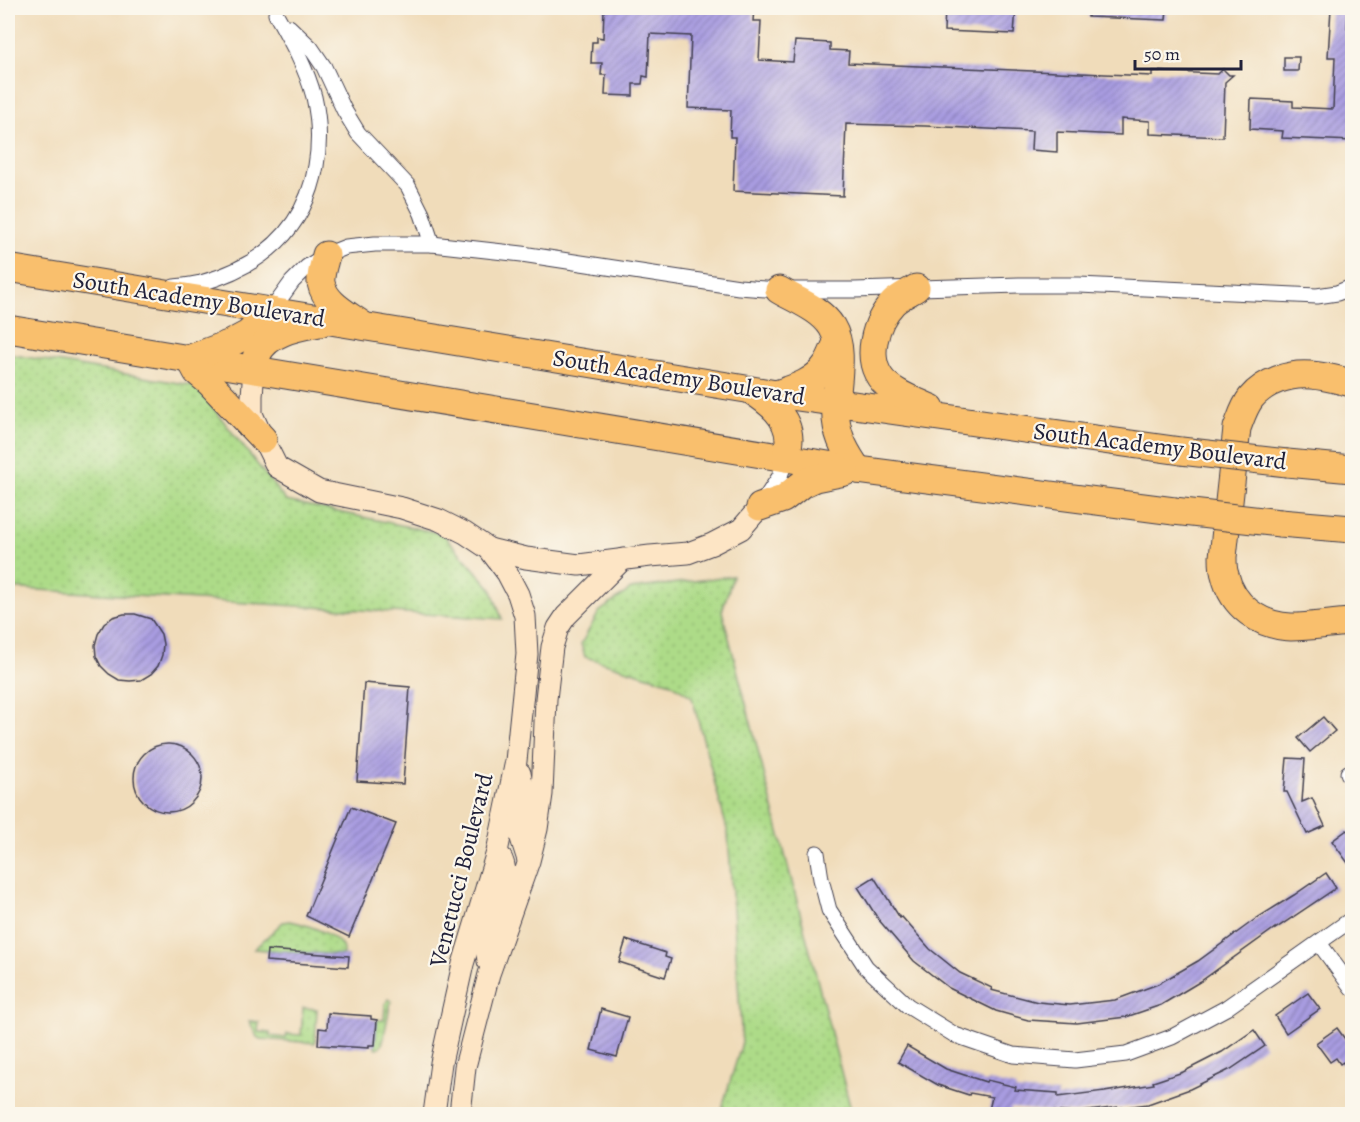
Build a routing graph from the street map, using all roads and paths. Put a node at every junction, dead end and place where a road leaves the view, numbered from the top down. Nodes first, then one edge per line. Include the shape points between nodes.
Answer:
1 (273, 11) edge
2 (432, 244) junction
3 (326, 255) junction
4 (8, 268) edge
5 (916, 288) junction
6 (1353, 288) edge
7 (779, 290) junction
8 (144, 291) junction
9 (271, 311) junction
10 (333, 321) junction
11 (364, 326) junction
12 (8, 329) edge
13 (837, 341) junction
14 (190, 359) junction
15 (254, 369) junction
16 (1353, 383) edge
17 (748, 389) junction
18 (777, 394) junction
19 (835, 403) junction
20 (954, 419) junction
21 (263, 439) junction
22 (786, 458) junction
23 (1353, 469) edge
24 (858, 470) junction
25 (760, 507) junction
26 (1353, 529) edge
27 (489, 549) junction
28 (623, 559) junction
29 (1353, 622) edge
30 (516, 761) junction
31 (497, 852) junction
32 (818, 853) dead end
33 (529, 861) junction
34 (1353, 920) edge
35 (1319, 943) junction
36 (489, 974) junction
37 (1353, 988) edge
38 (435, 1114) edge
39 (460, 1114) edge

1 - 2 street via 324,67 358,133 408,186
1 - 8 street via 307,74 319,130 313,184 303,207 278,242 230,273 200,284
2 - 3 street via 375,243 346,247
2 - 7 street
3 - 9 street via 292,282
3 - 11 highway via 321,283 325,293 333,304
4 - 8 highway, South Academy Boulevard
5 - 6 street via 1079,285 1317,296
5 - 7 street
5 - 20 highway via 894,302 882,317 875,334 875,364 882,380 896,392
7 - 13 highway via 817,312 831,327
8 - 9 highway, South Academy Boulevard
9 - 10 highway, South Academy Boulevard
9 - 14 highway via 248,334
10 - 11 highway, South Academy Boulevard
10 - 15 highway via 300,326 278,335 263,346
11 - 17 highway, South Academy Boulevard
12 - 14 highway
13 - 18 highway via 826,365 815,376
13 - 19 highway
14 - 15 highway
14 - 21 highway
15 - 21 street, Venetucci Boulevard via 252,414
15 - 22 highway
16 - 29 highway via 1295,375 1262,388 1251,398 1238,428 1223,557 1230,590 1250,614 1290,627
17 - 18 highway, South Academy Boulevard
17 - 22 highway via 780,414 789,440
18 - 19 highway, South Academy Boulevard
19 - 20 highway, South Academy Boulevard
19 - 24 highway via 840,441
20 - 23 highway, South Academy Boulevard, bridge via 1181,451
21 - 27 street, Venetucci Boulevard via 277,467 319,491 439,520
22 - 24 highway
22 - 25 street via 780,476
24 - 25 highway via 815,478 783,500
24 - 26 highway, bridge via 1174,511
25 - 28 street via 741,529 712,544 688,553
27 - 28 street via 579,565
27 - 30 street, Venetucci Boulevard via 507,573 525,616 527,654
28 - 33 street via 566,616 552,647 542,794
30 - 31 street, Venetucci Boulevard
30 - 33 street via 523,789 520,835
31 - 36 street via 504,862 505,877 487,939
31 - 38 street, Venetucci Boulevard via 461,974 441,1063
32 - 35 street via 829,910 866,967 908,1006 955,1035 1013,1055 1075,1060 1126,1054 1172,1037 1226,1008
33 - 36 street
34 - 35 street
35 - 37 street
36 - 39 street via 465,1067

